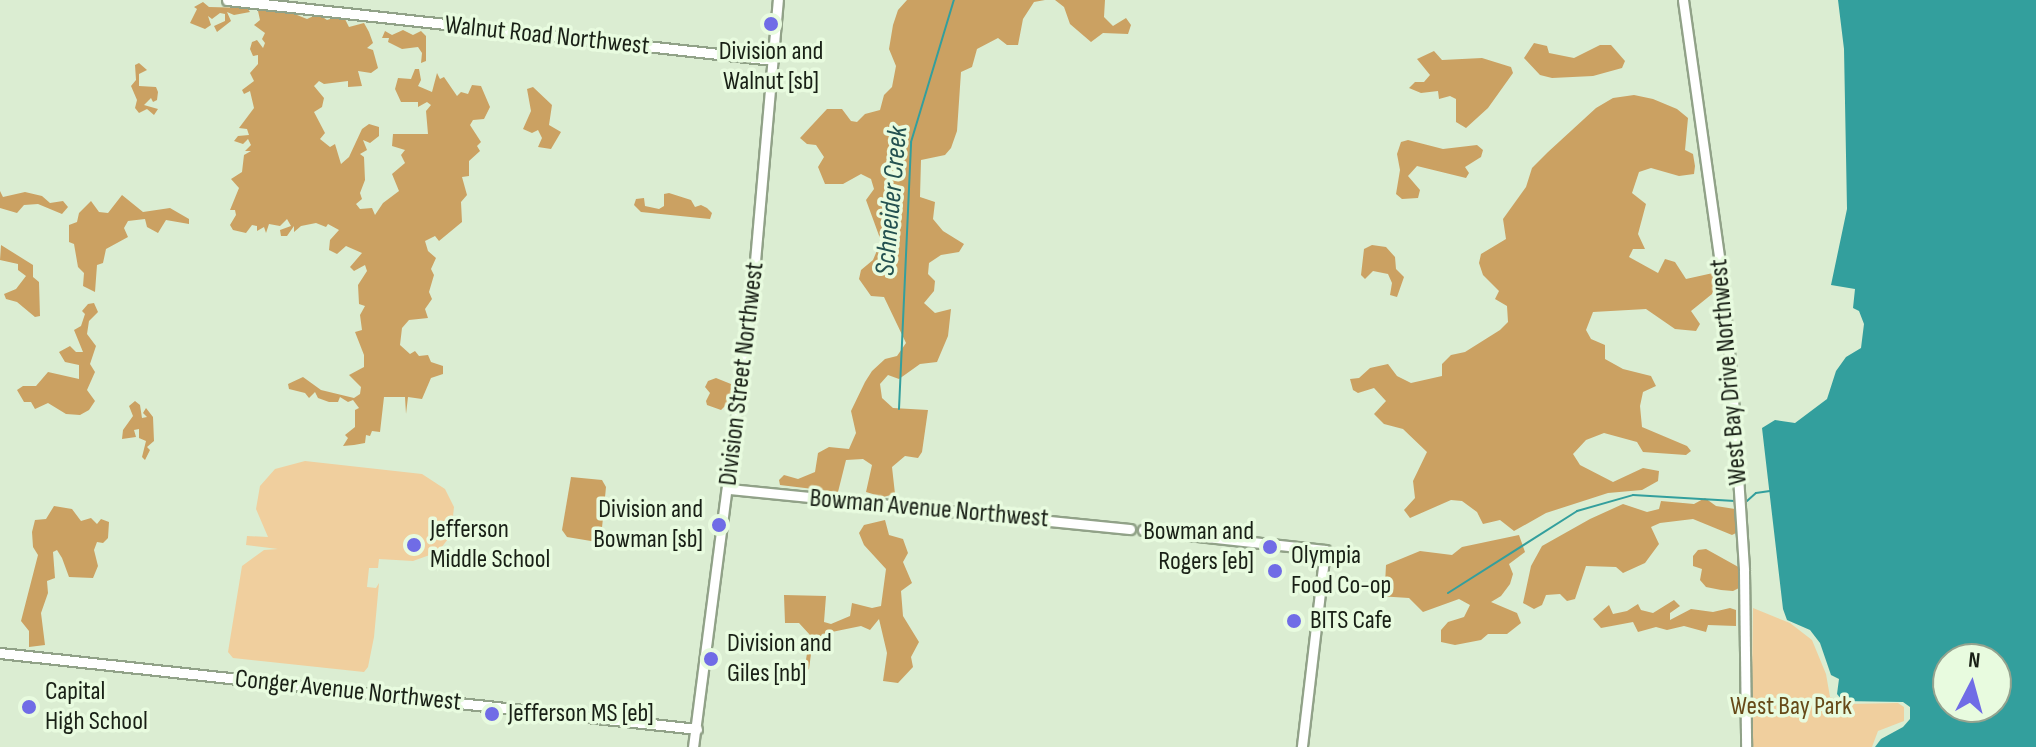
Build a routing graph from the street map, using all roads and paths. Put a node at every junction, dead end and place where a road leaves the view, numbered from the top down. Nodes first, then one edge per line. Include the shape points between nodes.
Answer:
1 (227, 0) edge
2 (778, 0) edge
3 (1683, 0) edge
4 (773, 60) junction
5 (729, 489) junction
6 (0, 653) edge
7 (697, 729) junction
8 (693, 747) edge
9 (1302, 747) edge
10 (1746, 747) edge

1 - 4 street, Walnut Road Northwest
2 - 4 street, Division Street Northwest
3 - 10 street, West Bay Drive Northwest via 1734,399 1744,571
4 - 5 street, Division Street Northwest
5 - 7 street, Division Street Northwest
5 - 9 street, Bowman Avenue Northwest via 1130,529 1138,523 1143,530 1325,550
6 - 7 street, Conger Avenue Northwest
7 - 8 street, Division Street Northwest

